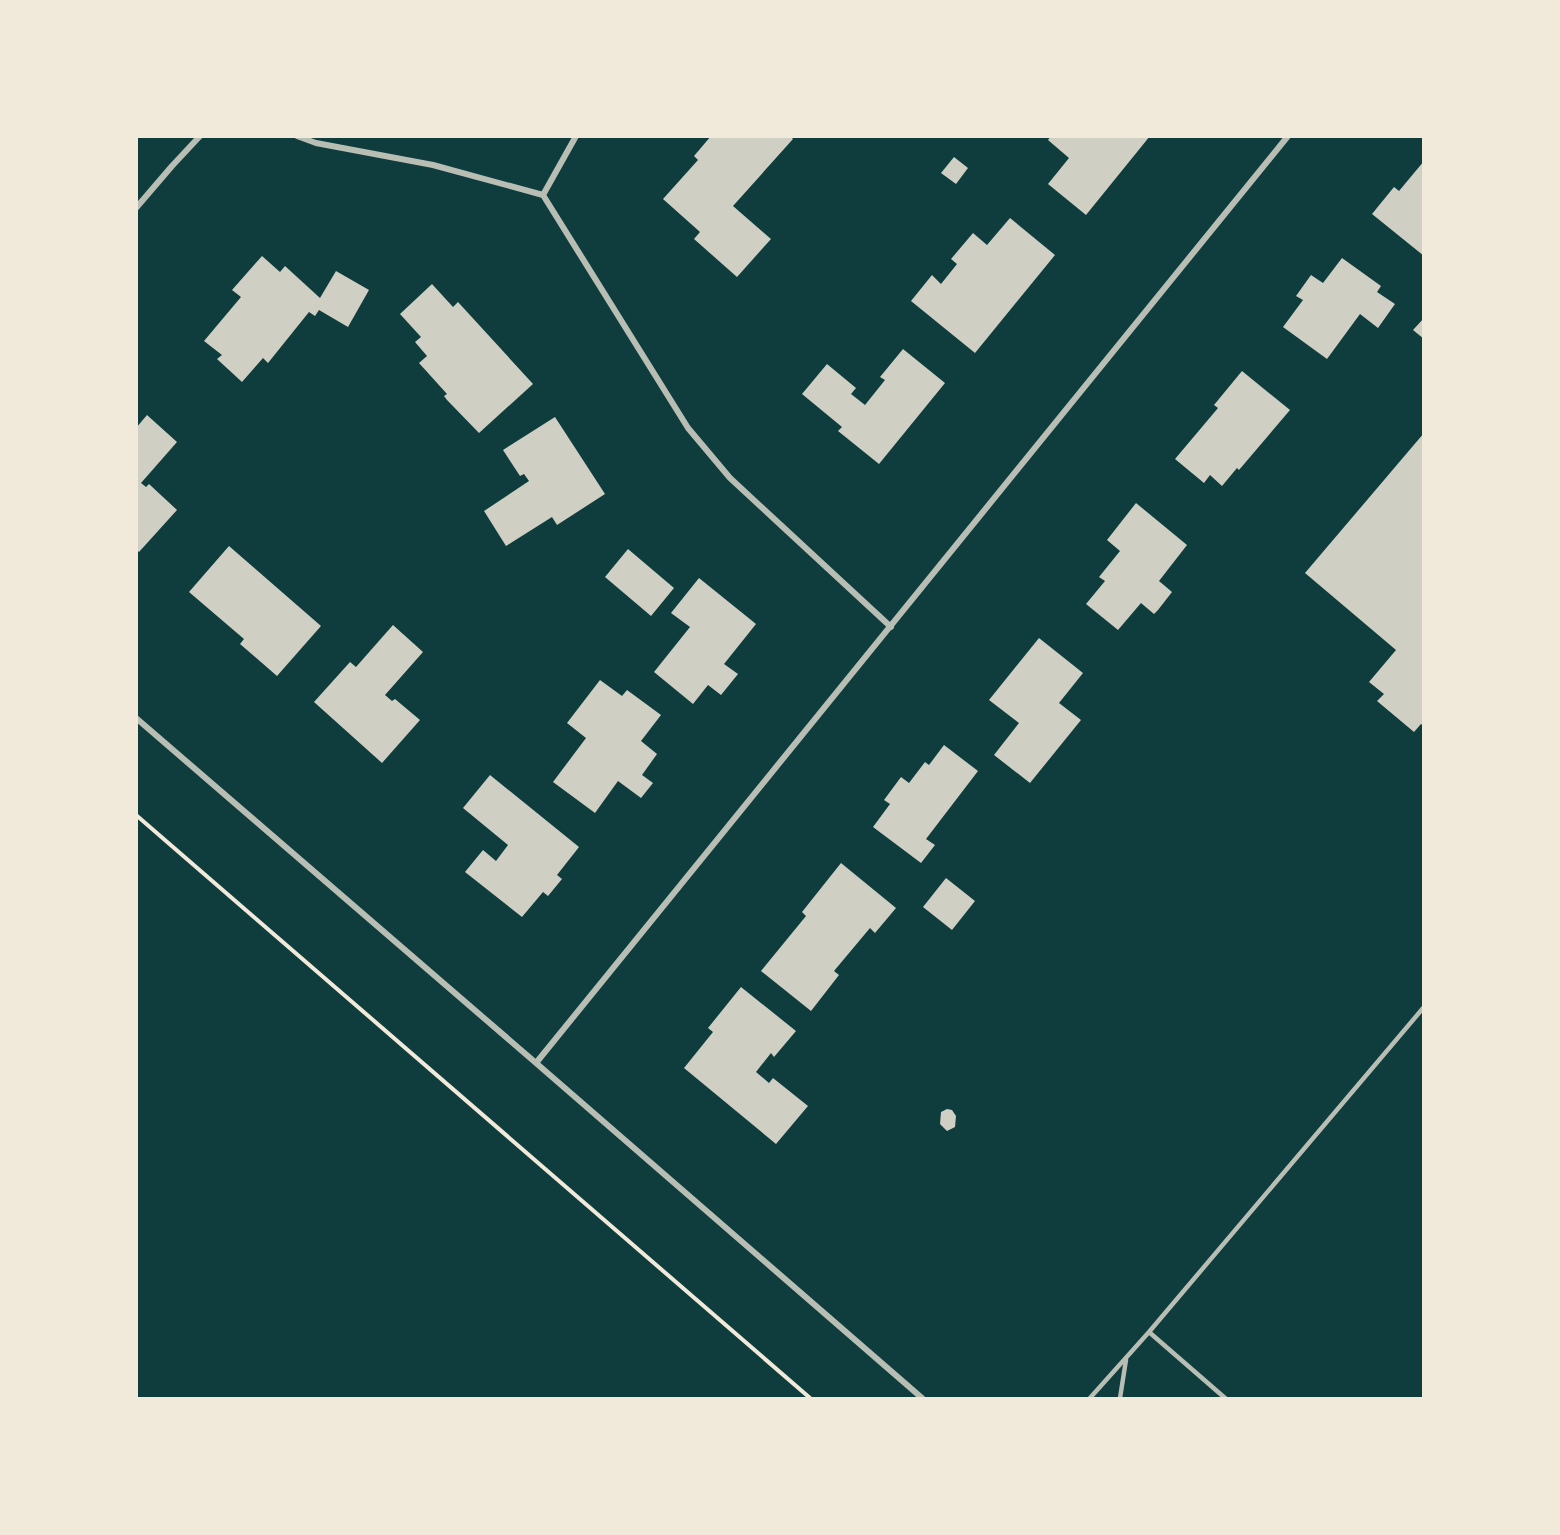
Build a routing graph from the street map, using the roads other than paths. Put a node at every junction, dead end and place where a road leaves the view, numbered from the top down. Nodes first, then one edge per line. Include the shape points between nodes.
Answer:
1 (200, 136) edge
2 (297, 136) edge
3 (576, 136) edge
4 (1288, 136) edge
5 (543, 195) junction
6 (136, 208) edge
7 (891, 627) junction
8 (136, 718) edge
9 (1424, 1006) edge
10 (536, 1063) junction
11 (1149, 1332) junction
12 (1127, 1358) junction
13 (922, 1398) edge
14 (1090, 1398) edge
15 (1120, 1398) edge
16 (1225, 1398) edge

1 - 6 street
2 - 5 street via 433,165
3 - 5 street
4 - 7 street
5 - 7 street via 688,428 730,478
7 - 10 street
8 - 10 street
9 - 11 lane
10 - 13 street
11 - 12 lane
11 - 16 lane
12 - 14 lane
12 - 15 lane

